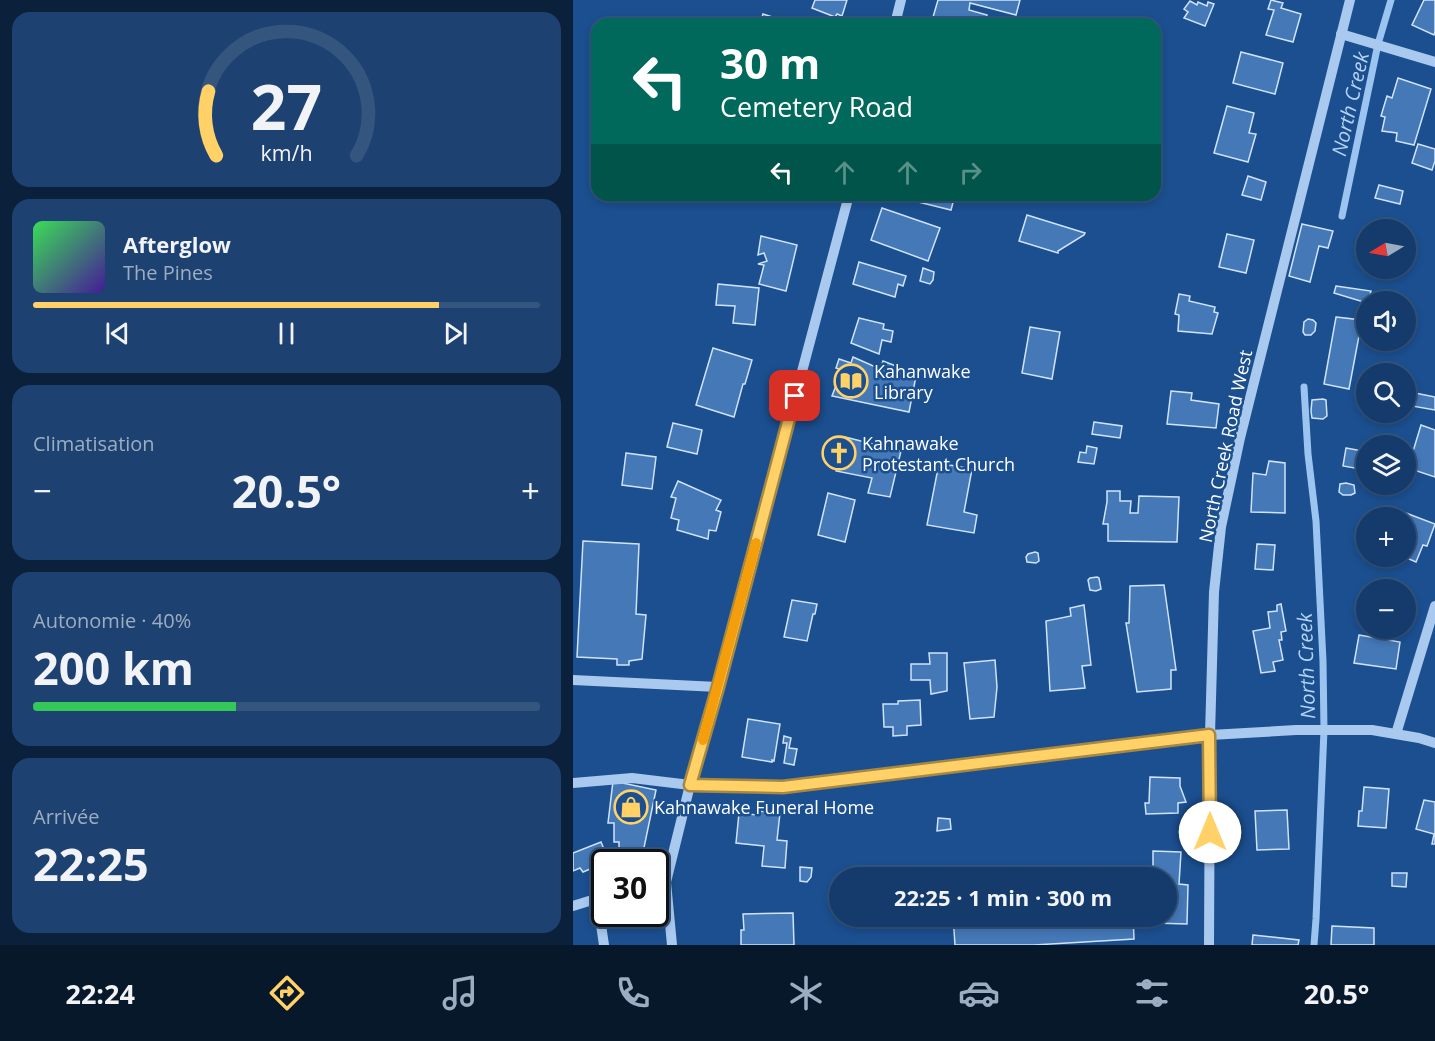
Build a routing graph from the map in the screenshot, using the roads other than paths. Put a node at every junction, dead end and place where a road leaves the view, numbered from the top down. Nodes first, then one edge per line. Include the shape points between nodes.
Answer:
1 (901, 0) edge
2 (1350, 0) edge
3 (896, 18) edge
4 (1341, 34) junction
5 (1435, 62) edge
6 (847, 201) edge
7 (1435, 606) edge
8 (573, 680) edge
9 (718, 687) junction
10 (1396, 734) junction
11 (1209, 735) junction
12 (1435, 743) edge
13 (573, 783) edge
14 (690, 785) junction
15 (669, 856) edge
16 (591, 900) edge
17 (573, 906) edge
18 (603, 927) edge
19 (669, 927) edge
20 (604, 945) edge
21 (672, 945) edge
22 (1209, 945) edge

1 - 3 street
2 - 4 street, North Creek Road West
4 - 5 street
4 - 11 street, North Creek Road West via 1221,527 1214,592
6 - 9 street
7 - 10 street
8 - 9 street
9 - 14 street
10 - 11 street via 1296,729
10 - 12 street
11 - 14 street via 783,787
11 - 22 street, North Creek Road West
13 - 14 street via 632,778
14 - 15 street
16 - 17 street
18 - 20 street
19 - 21 street

